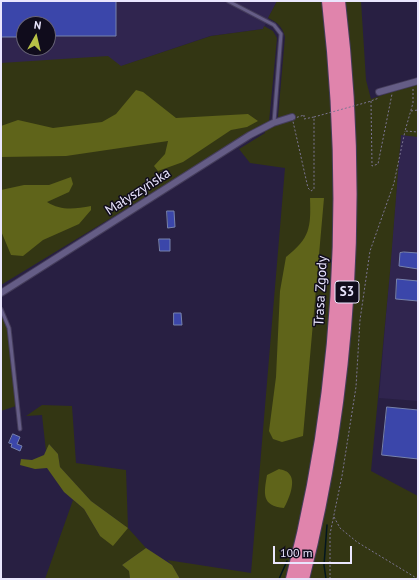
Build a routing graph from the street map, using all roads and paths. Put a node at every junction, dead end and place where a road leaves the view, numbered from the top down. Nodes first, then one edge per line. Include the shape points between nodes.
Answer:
1 (228, 1) edge
2 (328, 1) edge
3 (339, 1) edge
4 (418, 81) edge
5 (410, 83) junction
6 (393, 92) dead end
7 (379, 94) joint
8 (371, 101) junction
9 (418, 110) edge
10 (411, 111) junction
11 (304, 115) dead end
12 (314, 117) junction
13 (292, 119) joint
14 (273, 123) junction
15 (405, 131) junction
16 (418, 132) edge
17 (1, 293) edge
18 (1, 309) edge
19 (20, 429) dead end
20 (334, 516) junction
21 (292, 579) edge
22 (303, 579) edge
23 (330, 579) edge
24 (418, 579) edge

1 - 14 lane via 274,25 281,34
2 - 21 highway, Trasa Zgody / S3 via 339,147 338,278 323,429
3 - 22 highway, Trasa Zgody / S3 via 350,154 351,224 348,279 333,430 322,496
4 - 5 street
5 - 7 street
5 - 10 path via 414,93
6 - 8 path via 378,164 372,166
7 - 8 path via 380,98
8 - 12 path, bridge
9 - 10 path
10 - 15 path
11 - 12 path via 304,118
12 - 13 path via 314,189 311,190 308,188
13 - 14 street, Małyszyńska
14 - 17 street, Małyszyńska
15 - 16 path
15 - 20 path via 394,184 370,252 360,320 356,387
18 - 19 lane via 9,328
20 - 23 path via 329,547
20 - 24 path via 340,528 357,542

